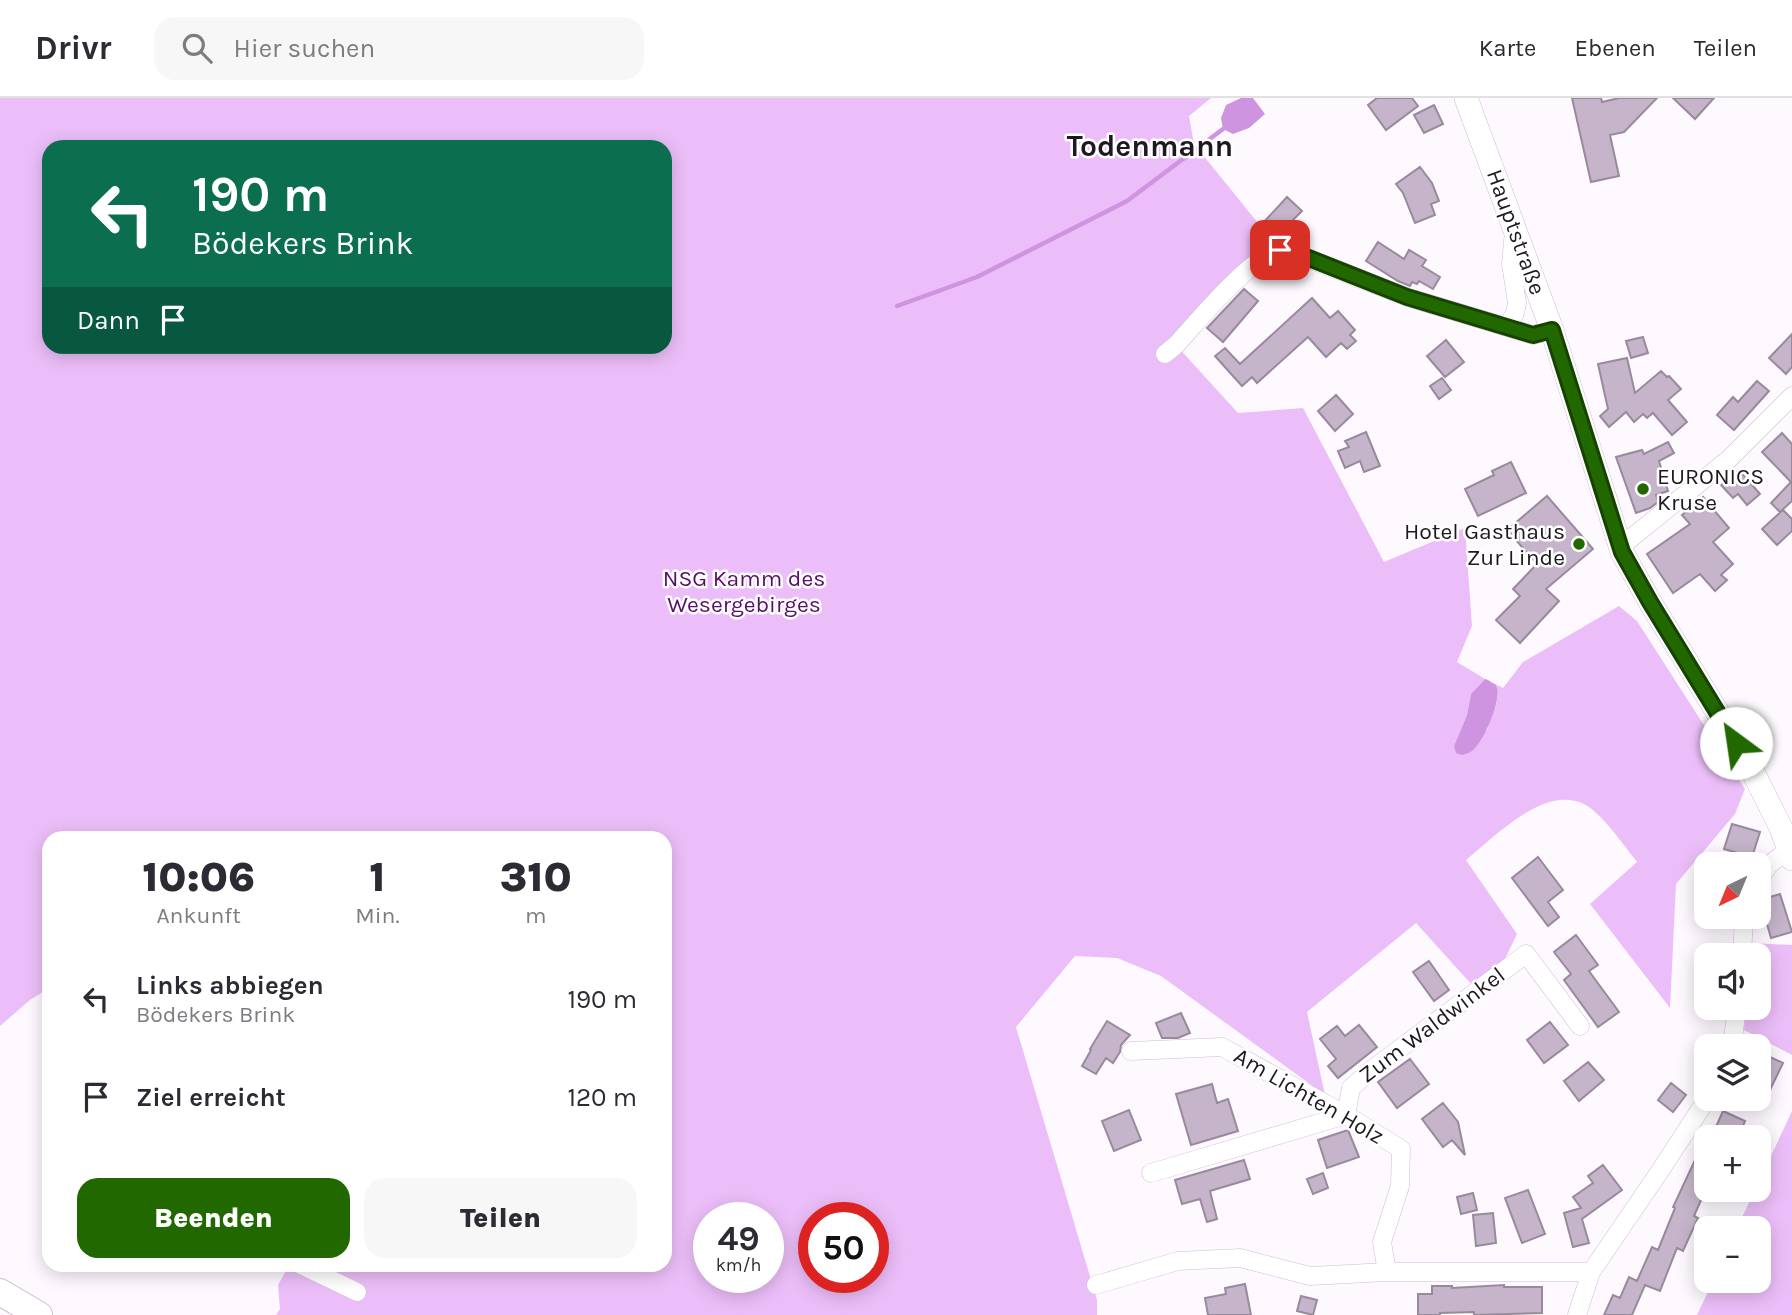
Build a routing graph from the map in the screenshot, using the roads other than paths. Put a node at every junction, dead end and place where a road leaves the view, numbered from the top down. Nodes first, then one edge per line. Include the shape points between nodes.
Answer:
1 (1466, 98) edge
2 (1514, 224) junction
3 (1507, 327) junction
4 (1552, 330) junction
5 (1165, 354) dead end
6 (1792, 396) edge
7 (1620, 547) junction
8 (1788, 839) edge
9 (1771, 862) edge
10 (1580, 1026) dead end
11 (1131, 1051) dead end
12 (1699, 1111) edge
13 (1346, 1115) junction
14 (1150, 1174) dead end
15 (316, 1272) edge
16 (1387, 1272) junction
17 (1591, 1272) junction
18 (1096, 1284) dead end
19 (0, 1292) edge
20 (357, 1292) dead end
21 (39, 1315) edge
22 (1577, 1315) edge

1 - 2 main road, Hauptstraße
2 - 3 street via 1511,264 1517,303
2 - 4 main road, Hauptstraße
3 - 4 street via 1533,335
3 - 5 street via 1407,297 1280,250 1241,275
4 - 7 main road, Hauptstraße
6 - 7 street via 1729,459
7 - 8 main road, Hauptstraße via 1749,764
8 - 9 street
10 - 13 street, Zum Waldwinkel via 1526,954 1350,1088
11 - 13 street, Am Lichten Holz via 1222,1047
12 - 17 street
13 - 14 street
13 - 16 street, Am Lichten Holz via 1401,1149 1400,1186 1382,1242
15 - 20 street
16 - 17 street
16 - 18 street via 1310,1276 1240,1258 1178,1261
17 - 22 street
19 - 21 highway

